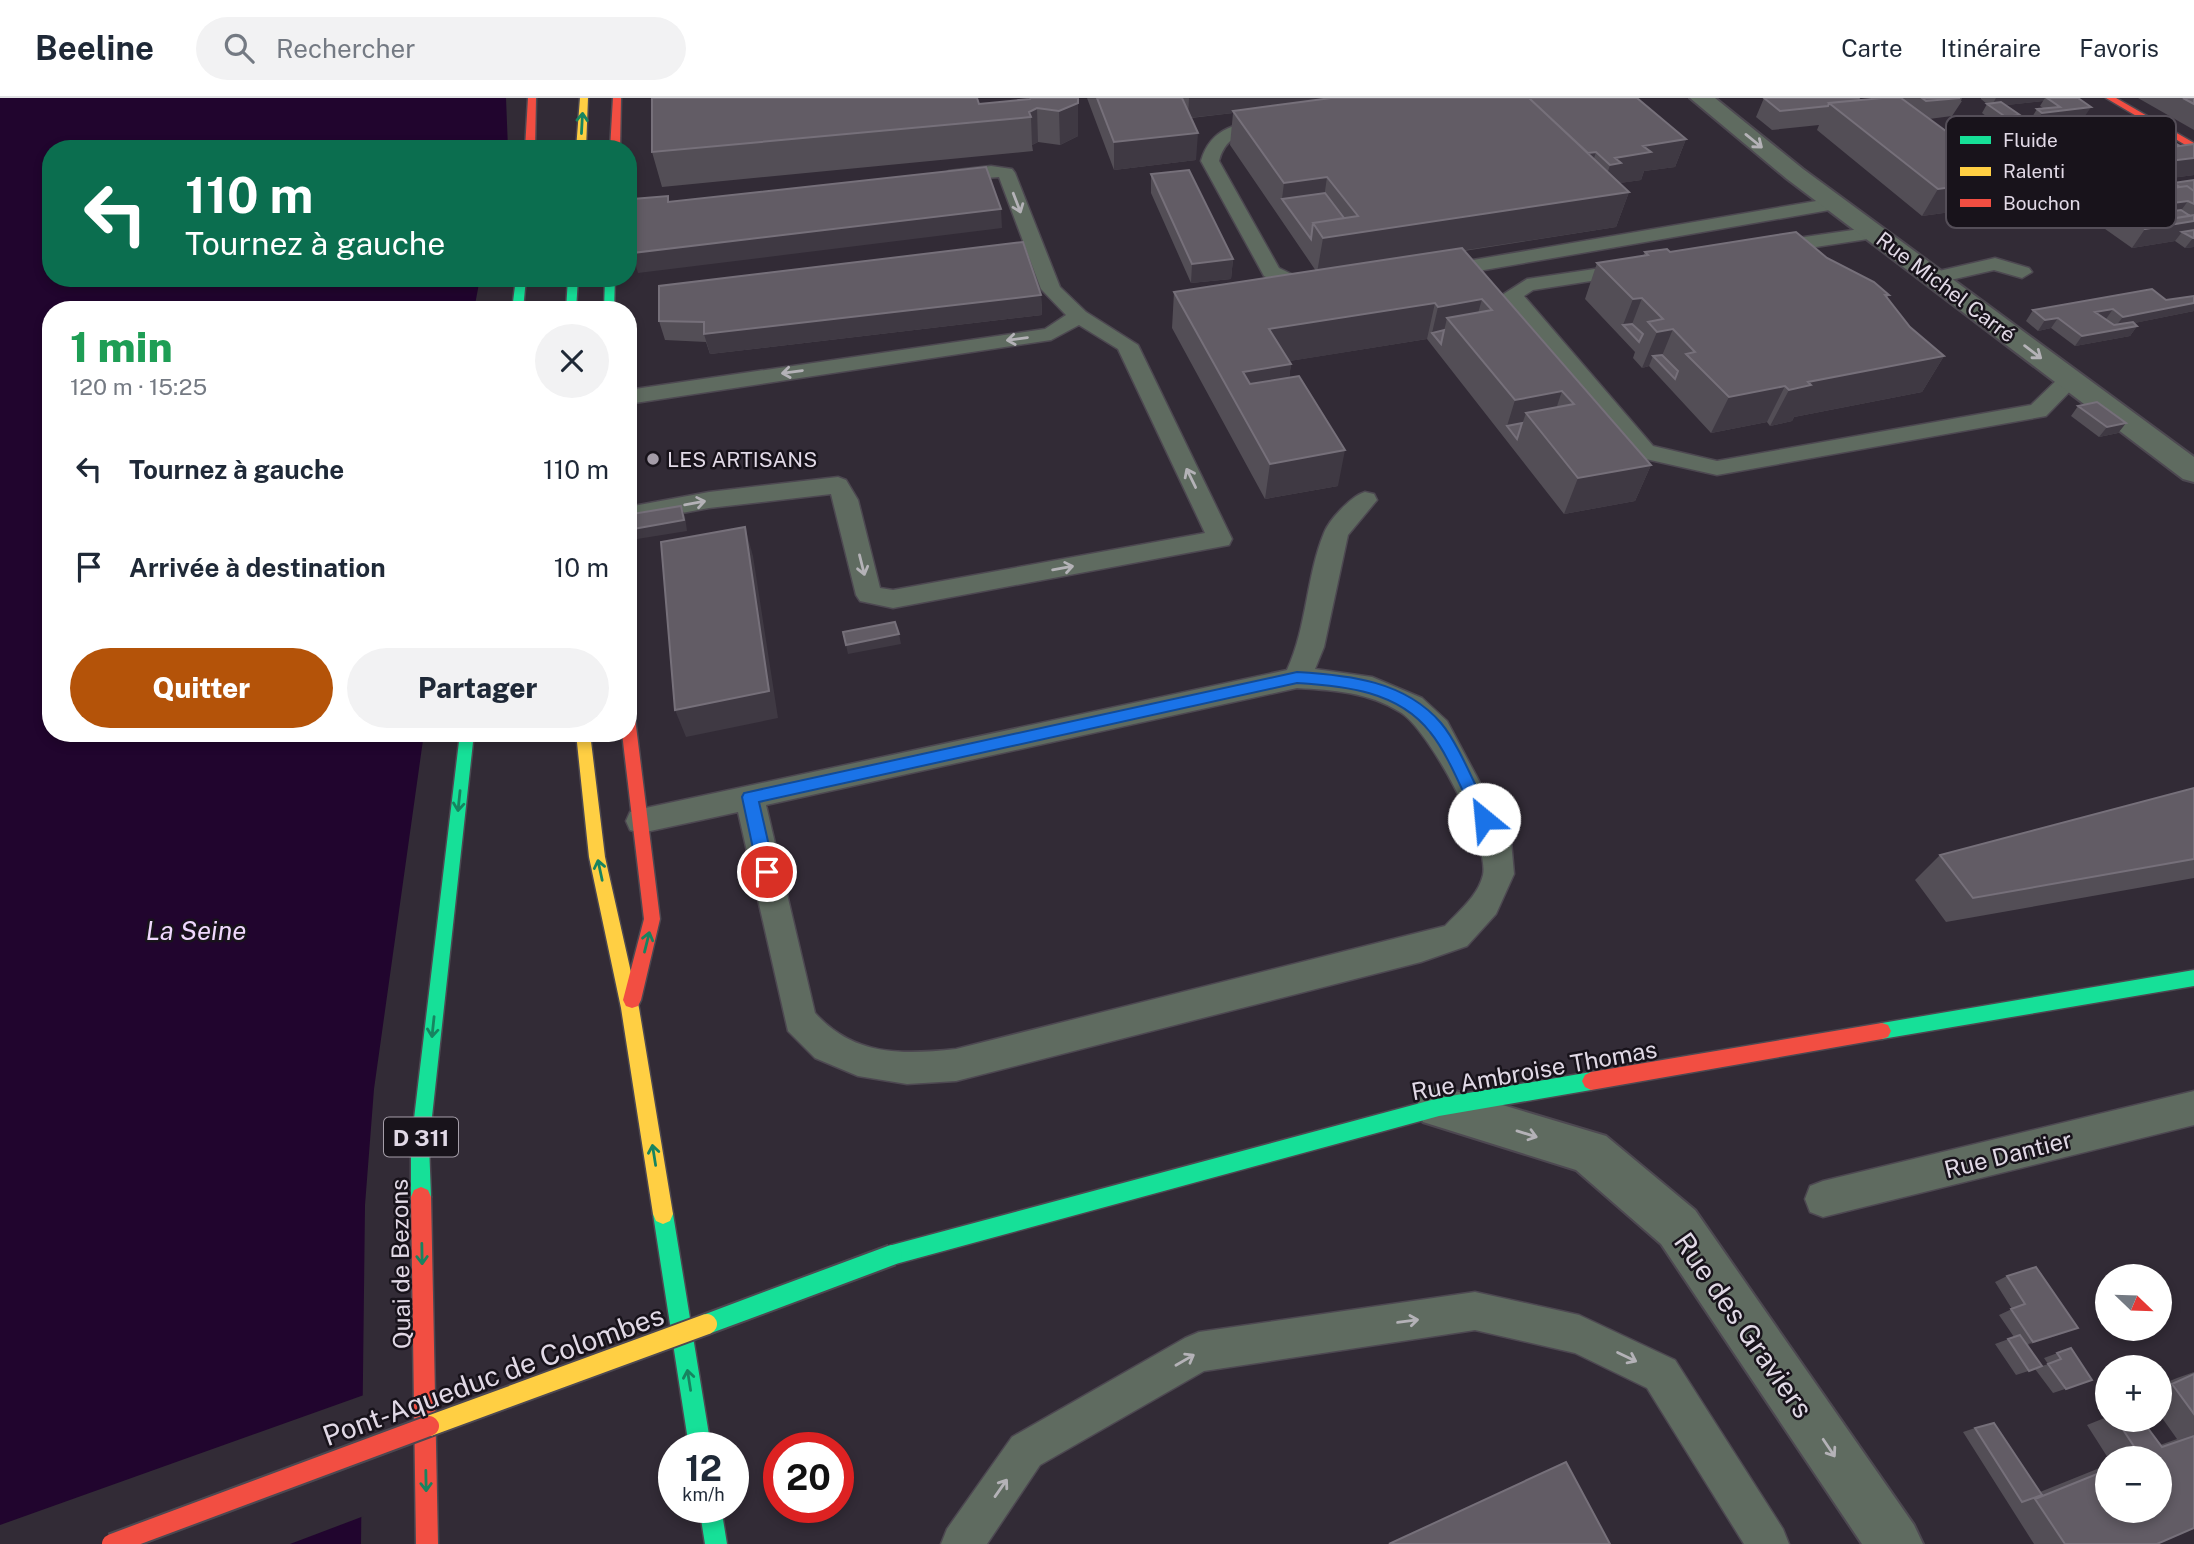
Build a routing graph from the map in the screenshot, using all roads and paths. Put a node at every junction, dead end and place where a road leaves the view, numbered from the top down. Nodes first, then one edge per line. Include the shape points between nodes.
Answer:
1 (532, 98) edge
2 (584, 98) edge
3 (617, 98) edge
4 (1701, 98) edge
5 (2110, 98) edge
6 (2146, 116) edge
7 (1287, 123) edge
8 (2185, 136) edge
9 (530, 140) edge
10 (582, 140) edge
11 (615, 140) edge
12 (2194, 147) edge
13 (936, 177) edge
14 (1834, 204) junction
15 (1874, 233) junction
16 (1754, 251) edge
17 (1660, 265) edge
18 (2021, 272) dead end
19 (1423, 274) edge
20 (1933, 278) junction
21 (1342, 288) edge
22 (1079, 316) junction
23 (2070, 380) junction
24 (637, 396) edge
25 (2194, 472) edge
26 (1365, 500) dead end
27 (637, 513) edge
28 (1297, 678) junction
29 (466, 742) edge
30 (584, 742) edge
31 (631, 742) edge
32 (750, 797) junction
33 (641, 821) junction
34 (2194, 978) edge
35 (630, 1009) junction
36 (1438, 1107) junction
37 (2194, 1108) edge
38 (1823, 1199) dead end
39 (892, 1255) joint
40 (698, 1432) edge
41 (713, 1523) edge
42 (112, 1544) edge
43 (427, 1544) edge
44 (716, 1544) edge
45 (962, 1544) edge
46 (1768, 1544) edge
47 (1895, 1544) edge

1 - 9 main road
10 -> 2 main road
3 - 11 main road
4 -> 14 street, Rue Michel Carré
5 - 6 main road
7 - 21 lane via 1228,132 1217,140 1210,161 1271,272 1304,288
8 - 12 main road
13 -> 22 lane via 1006,173 1051,289
14 - 15 street, Rue Michel Carré
14 - 19 lane
15 - 16 lane
15 - 20 street, Rue Michel Carré
17 - 23 lane via 1527,285 1512,295 1644,452 1717,468 2038,411
18 - 20 lane via 1995,264
20 -> 23 street, Rue Michel Carré
22 -> 24 lane via 1051,334
27 -> 22 lane via 838,485 846,500 869,595 893,598 1220,539 1126,345
23 - 25 street, Rue Michel Carré
26 - 28 lane via 1336,533 1311,647
28 - 32 lane
28 - 32 lane via 1371,687 1412,705 1437,729 1496,841 1499,874 1485,905 1456,936 1421,948 956,1065 914,1071 864,1063 825,1046 800,1020
29 -> 43 main road, Quai de Bezons / D 311 via 420,1144
35 -> 30 main road via 597,857
31 - 33 main road
32 - 33 lane
35 -> 33 main road via 652,919
34 - 36 main road, Rue Ambroise Thomas
40 -> 35 main road
36 - 39 main road, Rue Ambroise Thomas
36 -> 47 street, Rue des Graviers via 1590,1152 1678,1227
37 - 38 lane, Rue Dantier
39 - 42 main road, Pont-Aqueduc de Colombes, bridge
41 - 44 main road
45 -> 46 lane via 1027,1451 1199,1352 1475,1311 1579,1334 1661,1374

